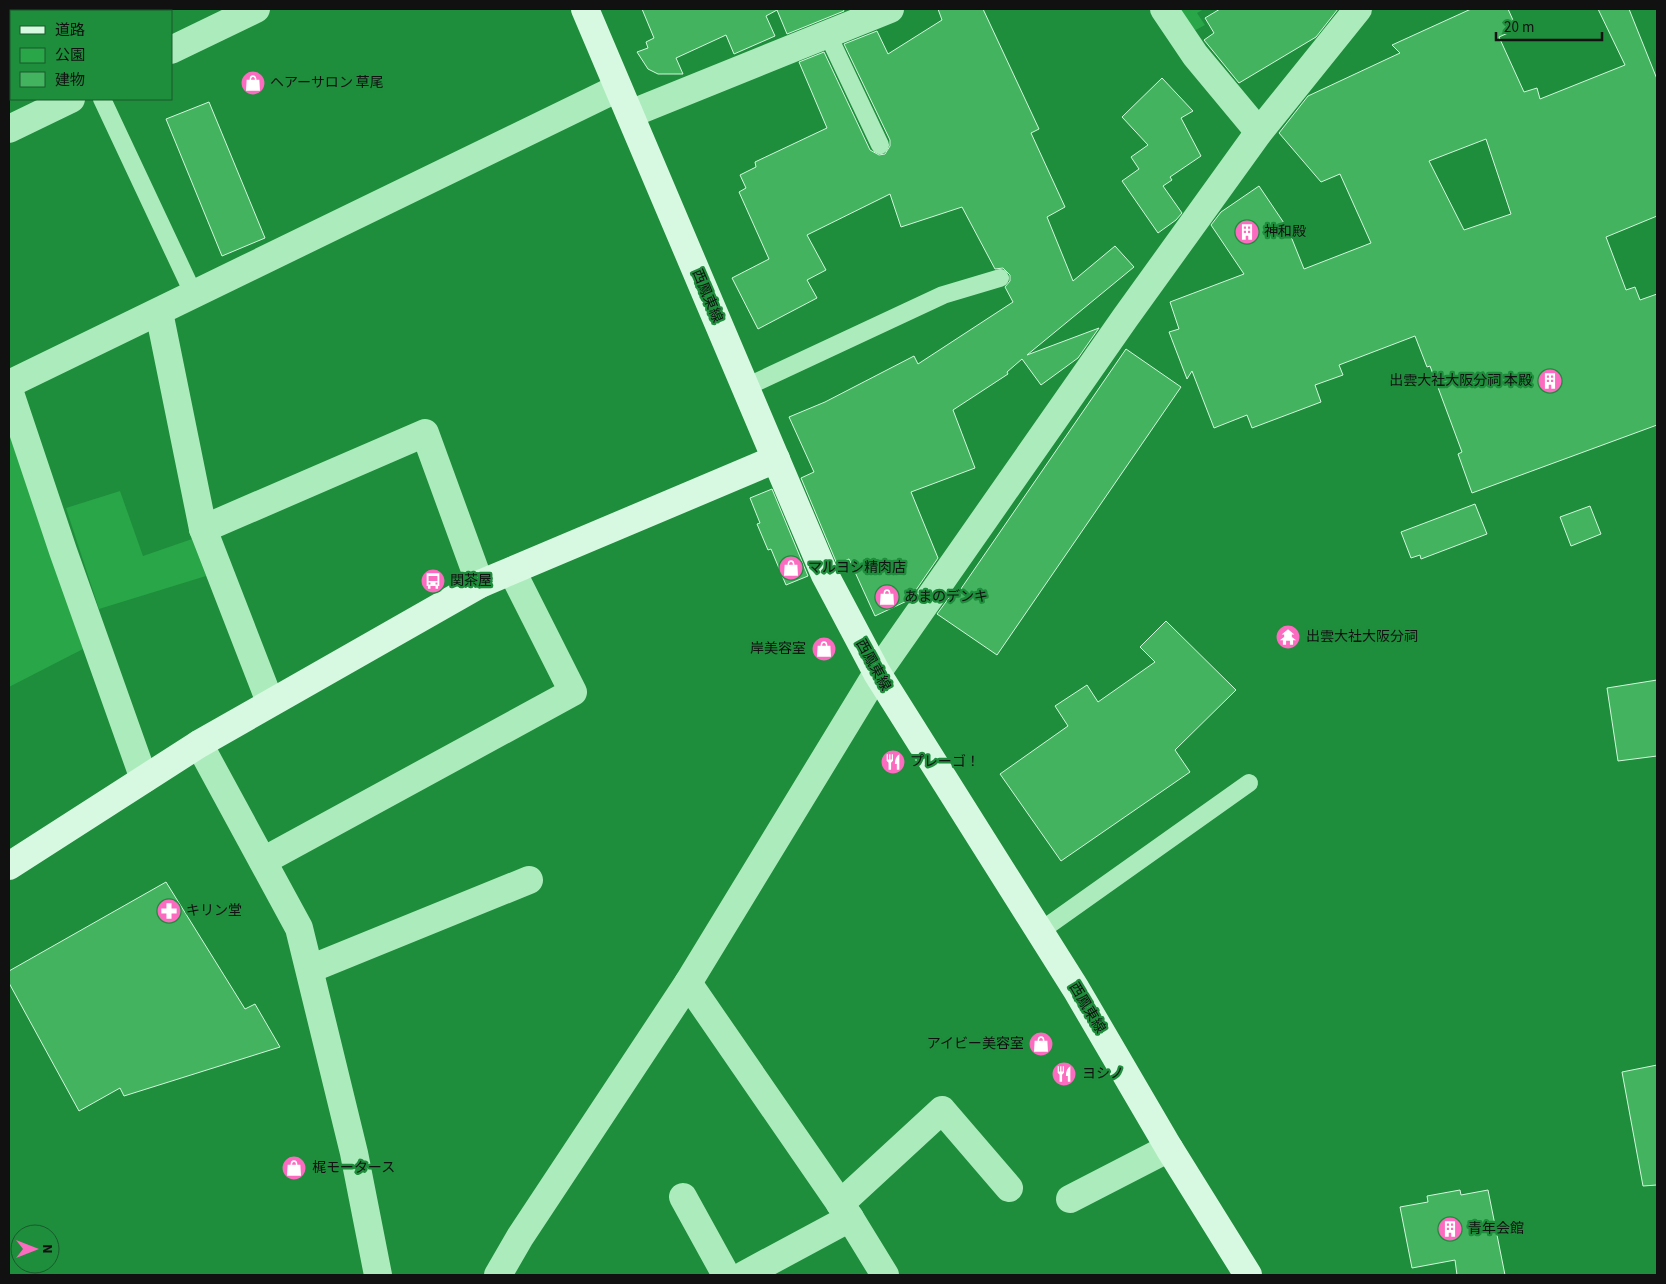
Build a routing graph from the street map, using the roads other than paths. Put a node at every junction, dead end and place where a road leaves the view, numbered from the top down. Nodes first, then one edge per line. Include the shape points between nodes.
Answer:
1 (256, 9) edge
2 (585, 9) edge
3 (890, 9) edge
4 (1164, 9) edge
5 (1358, 9) edge
6 (828, 35) junction
7 (172, 50) edge
8 (618, 88) junction
9 (69, 100) edge
10 (102, 100) edge
11 (630, 114) junction
12 (9, 129) edge
13 (1259, 132) junction
14 (880, 145) dead end
15 (1000, 278) dead end
16 (194, 295) junction
17 (159, 312) junction
18 (9, 384) edge
19 (746, 387) junction
20 (9, 390) edge
21 (776, 459) junction
22 (203, 528) junction
23 (512, 571) junction
24 (480, 584) junction
25 (876, 673) junction
26 (270, 702) junction
27 (200, 744) junction
28 (144, 779) junction
29 (1249, 783) dead end
30 (264, 861) junction
31 (9, 866) edge
32 (529, 880) dead end
33 (1040, 932) junction
34 (310, 969) junction
35 (688, 983) junction
36 (1169, 1148) junction
37 (1009, 1188) dead end
38 (683, 1197) dead end
39 (1070, 1199) dead end
40 (845, 1211) junction
41 (378, 1275) edge
42 (498, 1275) edge
43 (726, 1275) edge
44 (744, 1275) edge
45 (885, 1275) edge
46 (1248, 1275) edge

1 - 7 street
2 - 8 main road, 西鳳東線
3 - 6 street
4 - 13 street via 1195,54
5 - 13 street
6 - 11 street
6 - 14 lane
8 - 11 main road, 西鳳東線
8 - 16 street
9 - 12 street
10 - 16 lane
11 - 19 main road, 西鳳東線
13 - 25 street
15 - 19 lane via 944,295
16 - 17 street
17 - 18 street
17 - 22 street
19 - 21 main road, 西鳳東線
20 - 28 street
21 - 23 main road
21 - 25 main road, 西鳳東線 via 825,575
22 - 24 street via 425,434
22 - 26 street
23 - 24 main road
23 - 30 street via 573,692
24 - 26 main road
25 - 33 main road, 西鳳東線
25 - 35 street
26 - 27 main road
27 - 28 main road
27 - 30 street
28 - 31 main road
29 - 33 lane
30 - 34 street via 299,928
32 - 34 street
33 - 36 main road, 西鳳東線
34 - 41 street via 354,1152
35 - 40 street
35 - 42 street
36 - 39 street
36 - 46 main road, 西鳳東線
37 - 40 street via 942,1110
38 - 43 street
40 - 44 street
40 - 45 street

